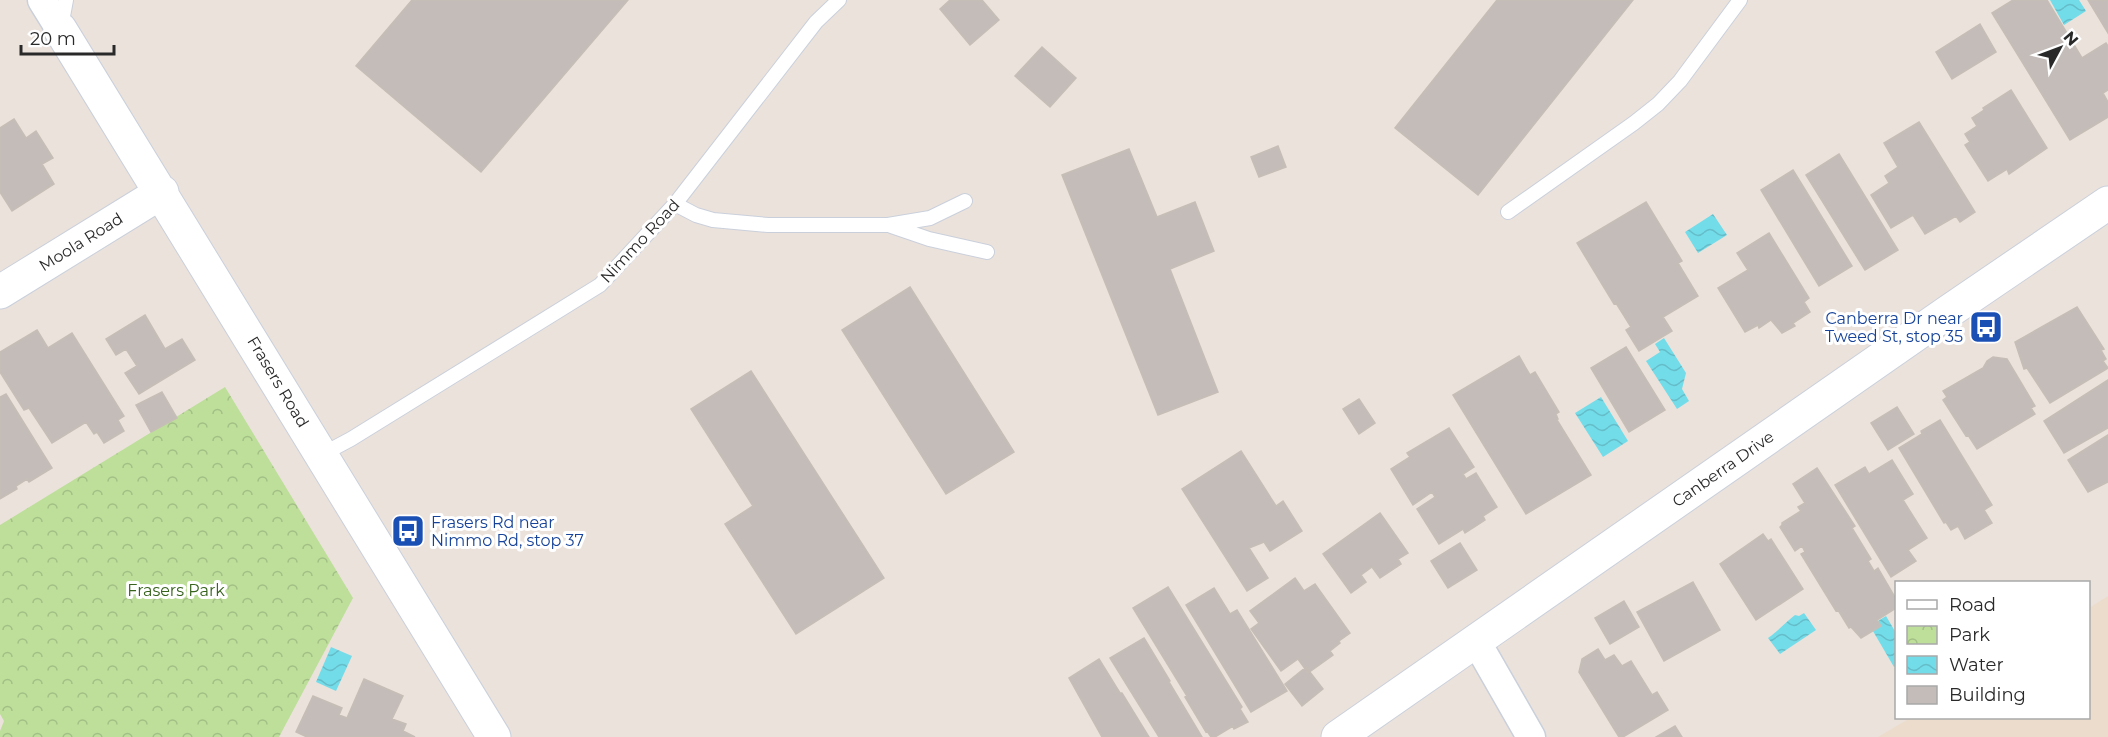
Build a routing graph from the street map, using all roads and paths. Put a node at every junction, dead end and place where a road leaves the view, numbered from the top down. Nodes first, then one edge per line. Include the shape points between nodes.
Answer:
1 (42, 0) edge
2 (839, 0) edge
3 (1740, 0) edge
4 (63, 14) edge
5 (162, 192) junction
6 (965, 201) dead end
7 (2108, 203) edge
8 (675, 204) junction
9 (1508, 212) dead end
10 (888, 225) junction
11 (987, 252) dead end
12 (0, 292) edge
13 (321, 455) junction
14 (1476, 641) junction
15 (494, 737) edge
16 (1338, 737) edge
17 (1531, 737) edge

1 - 4 street
2 - 8 lane, Nimmo Road via 816,22
3 - 9 lane via 1680,81 1658,104
4 - 5 street, Frasers Road
5 - 12 street, Moola Road
5 - 13 street, Frasers Road
6 - 10 lane via 930,218
7 - 14 street, Canberra Drive
8 - 10 lane via 713,220 768,225
8 - 13 lane, Nimmo Road via 600,285
10 - 11 lane
13 - 15 street, Frasers Road
14 - 16 street, Canberra Drive
14 - 17 street

